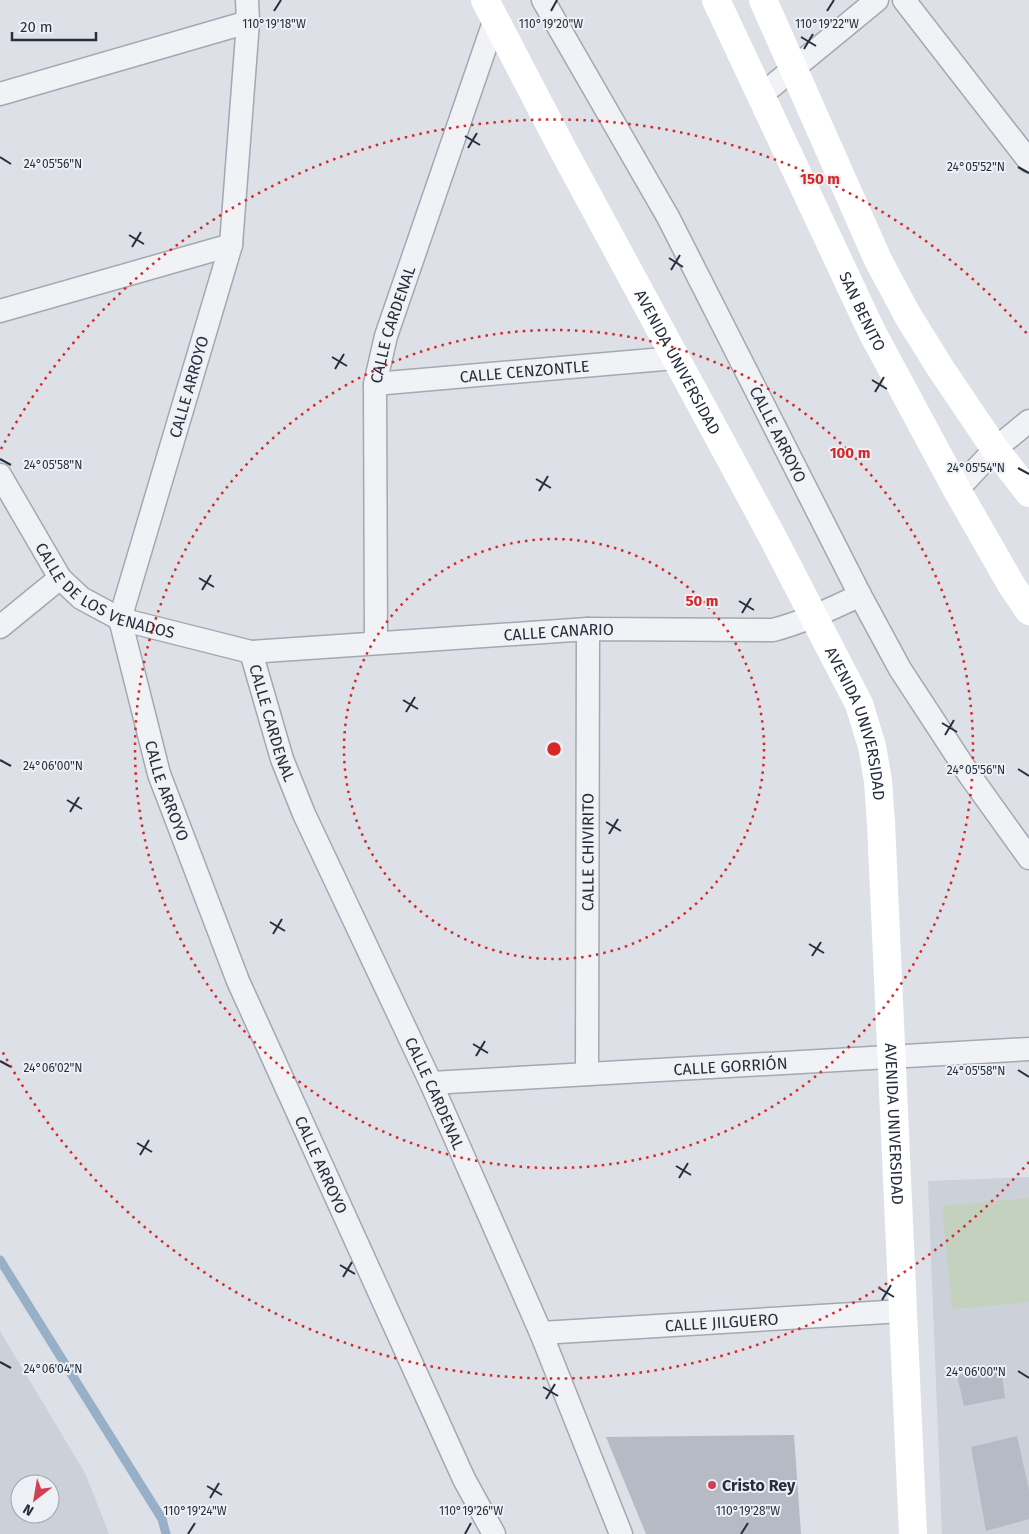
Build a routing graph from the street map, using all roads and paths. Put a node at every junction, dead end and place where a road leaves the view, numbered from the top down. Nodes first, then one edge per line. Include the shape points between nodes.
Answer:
1 (543, 0) edge
2 (716, 0) edge
3 (763, 0) edge
4 (877, 0) edge
5 (904, 0) edge
6 (490, 9) edge
7 (248, 11) edge
8 (794, 68) junction
9 (0, 94) edge
10 (760, 96) junction
11 (1026, 152) edge
12 (231, 245) junction
13 (0, 310) edge
14 (676, 358) junction
15 (375, 384) junction
16 (1029, 420) edge
17 (995, 449) junction
18 (0, 475) edge
19 (957, 490) junction
20 (1029, 493) edge
21 (60, 578) junction
22 (860, 595) junction
23 (1029, 611) edge
24 (814, 617) junction
25 (120, 619) junction
26 (0, 627) edge
27 (588, 629) junction
28 (376, 643) junction
29 (251, 652) junction
30 (1029, 858) edge
31 (1029, 1048) edge
32 (892, 1056) junction
33 (587, 1074) junction
34 (431, 1083) junction
35 (903, 1312) junction
36 (541, 1333) junction
37 (494, 1534) edge
38 (621, 1534) edge
39 (913, 1534) edge

1 - 22 street, CALLE ARROYO via 668,217
2 - 10 street, SAN BENITO
3 - 8 street
4 - 8 street
5 - 11 street
6 - 14 street, AVENIDA UNIVERSIDAD
6 - 15 street, CALLE CARDENAL via 386,336
7 - 9 street
7 - 12 street, CALLE ARROYO
8 - 10 street
8 - 17 street via 878,260 922,339
10 - 19 street, SAN BENITO via 872,332
12 - 13 street
12 - 25 street, CALLE ARROYO
14 - 15 street, CALLE CENZONTLE
14 - 24 street, AVENIDA UNIVERSIDAD
15 - 28 street, CALLE CARDENAL
16 - 17 street
17 - 19 street
17 - 20 street
18 - 21 street, CALLE DE LOS VENADOS
19 - 23 street, SAN BENITO
21 - 25 street, CALLE DE LOS VENADOS via 81,598
21 - 26 street
22 - 24 street, CALLE CANARIO
22 - 30 street, CALLE ARROYO via 900,668 968,773
24 - 27 street, CALLE CANARIO via 773,630
24 - 32 street, AVENIDA UNIVERSIDAD via 858,704 872,746 878,781
25 - 29 street, CALLE DE LOS VENADOS
25 - 37 street, CALLE ARROYO via 159,774 238,981 464,1479
27 - 28 street, CALLE CANARIO
27 - 33 street, CALLE CHIVIRITO
28 - 29 street, CALLE CANARIO
29 - 34 street, CALLE CARDENAL via 282,759 304,814
31 - 32 street, CALLE GORRIÓN
32 - 33 street, CALLE GORRIÓN
32 - 35 street, AVENIDA UNIVERSIDAD
33 - 34 street, CALLE GORRIÓN
34 - 36 street, CALLE CARDENAL
35 - 36 street, CALLE JILGUERO
35 - 39 street, AVENIDA UNIVERSIDAD
36 - 38 street, CALLE CARDENAL

